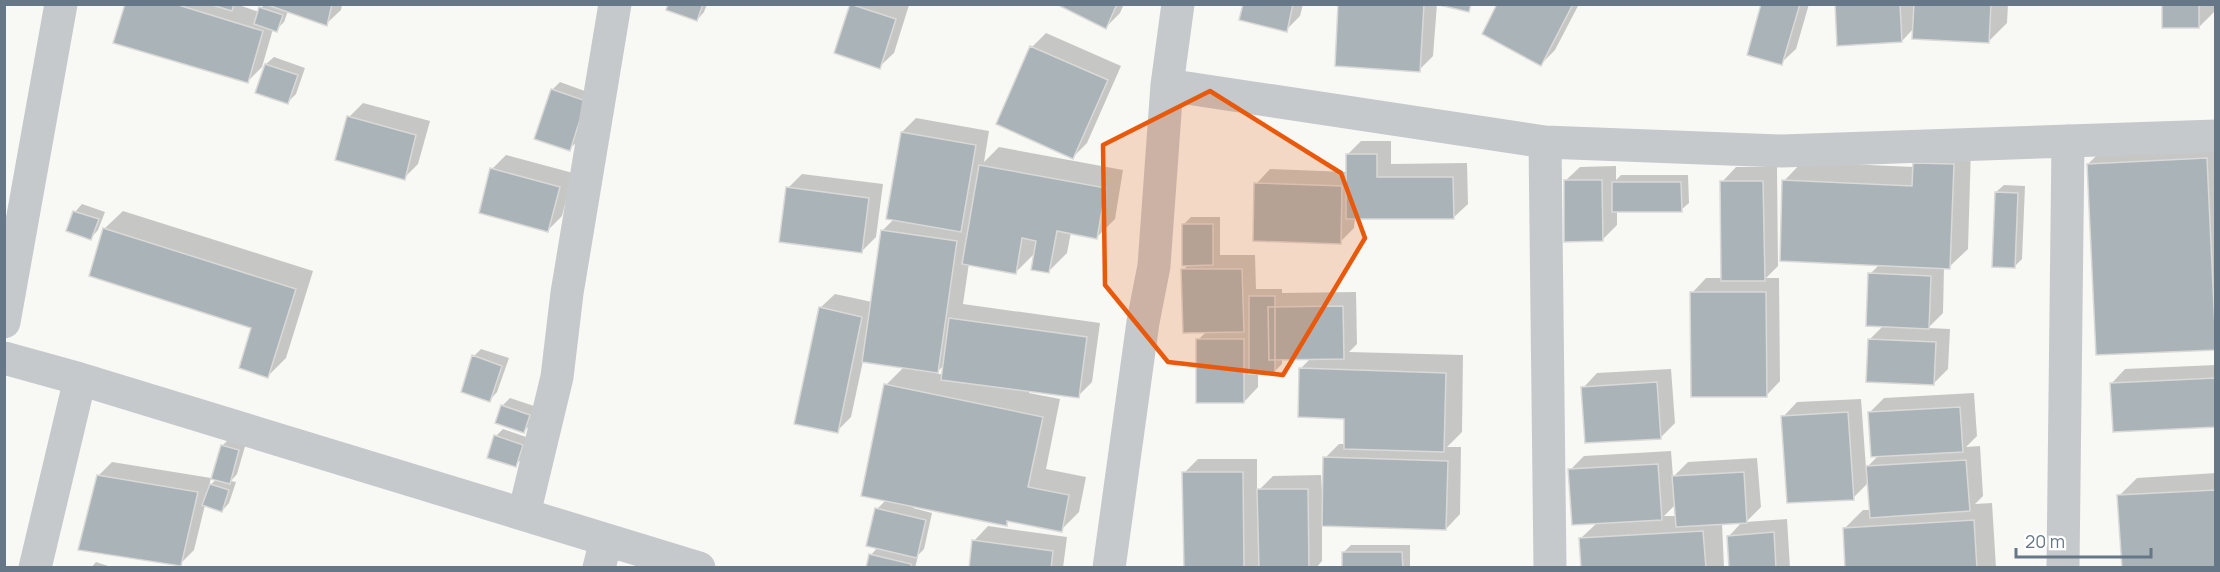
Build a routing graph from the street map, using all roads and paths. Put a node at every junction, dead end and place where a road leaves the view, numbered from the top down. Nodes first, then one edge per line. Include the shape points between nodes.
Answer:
1 (61, 4) edge
2 (615, 4) edge
3 (1178, 4) edge
4 (1167, 85) junction
5 (2216, 136) edge
6 (2068, 141) junction
7 (1545, 142) junction
8 (4, 322) edge
9 (4, 358) edge
10 (80, 379) junction
11 (524, 514) junction
12 (602, 554) edge
13 (35, 567) edge
14 (699, 567) edge
15 (1109, 567) edge
16 (1550, 567) edge
17 (2063, 567) edge

1 - 8 street
2 - 11 street via 567,293 557,377
3 - 4 street
4 - 7 street
4 - 15 street via 1154,266
5 - 6 street
6 - 7 street via 1782,151
6 - 17 street
7 - 16 street
9 - 10 street
10 - 11 street
10 - 13 street
11 - 12 street
12 - 14 street

